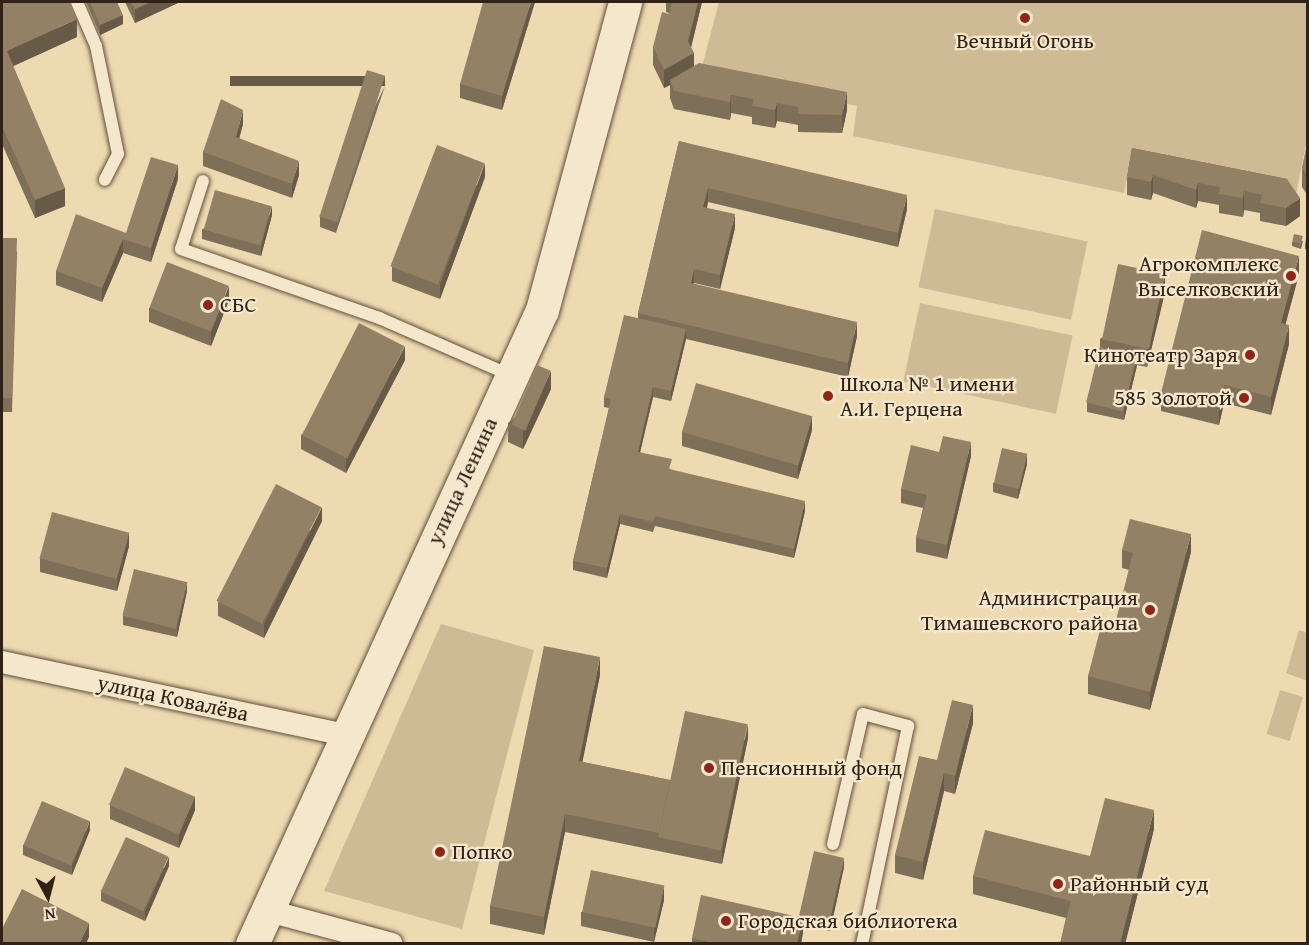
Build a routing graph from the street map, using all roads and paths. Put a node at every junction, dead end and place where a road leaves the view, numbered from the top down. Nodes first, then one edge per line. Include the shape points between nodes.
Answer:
1 (77, 2) edge
2 (625, 2) edge
3 (105, 180) dead end
4 (203, 181) dead end
5 (514, 377) junction
6 (2, 663) edge
7 (345, 735) junction
8 (832, 844) dead end
9 (269, 911) junction
10 (252, 944) edge
11 (392, 944) edge
12 (862, 944) edge

1 - 3 lane via 96,46 118,154
2 - 5 main road, улица Ленина via 542,310
4 - 5 lane via 181,249 379,318
5 - 7 main road, улица Ленина
6 - 7 street, улица Ковалёва
7 - 9 main road, улица Ленина
8 - 12 lane via 863,714 908,726
9 - 10 main road, улица Ленина
9 - 11 street

